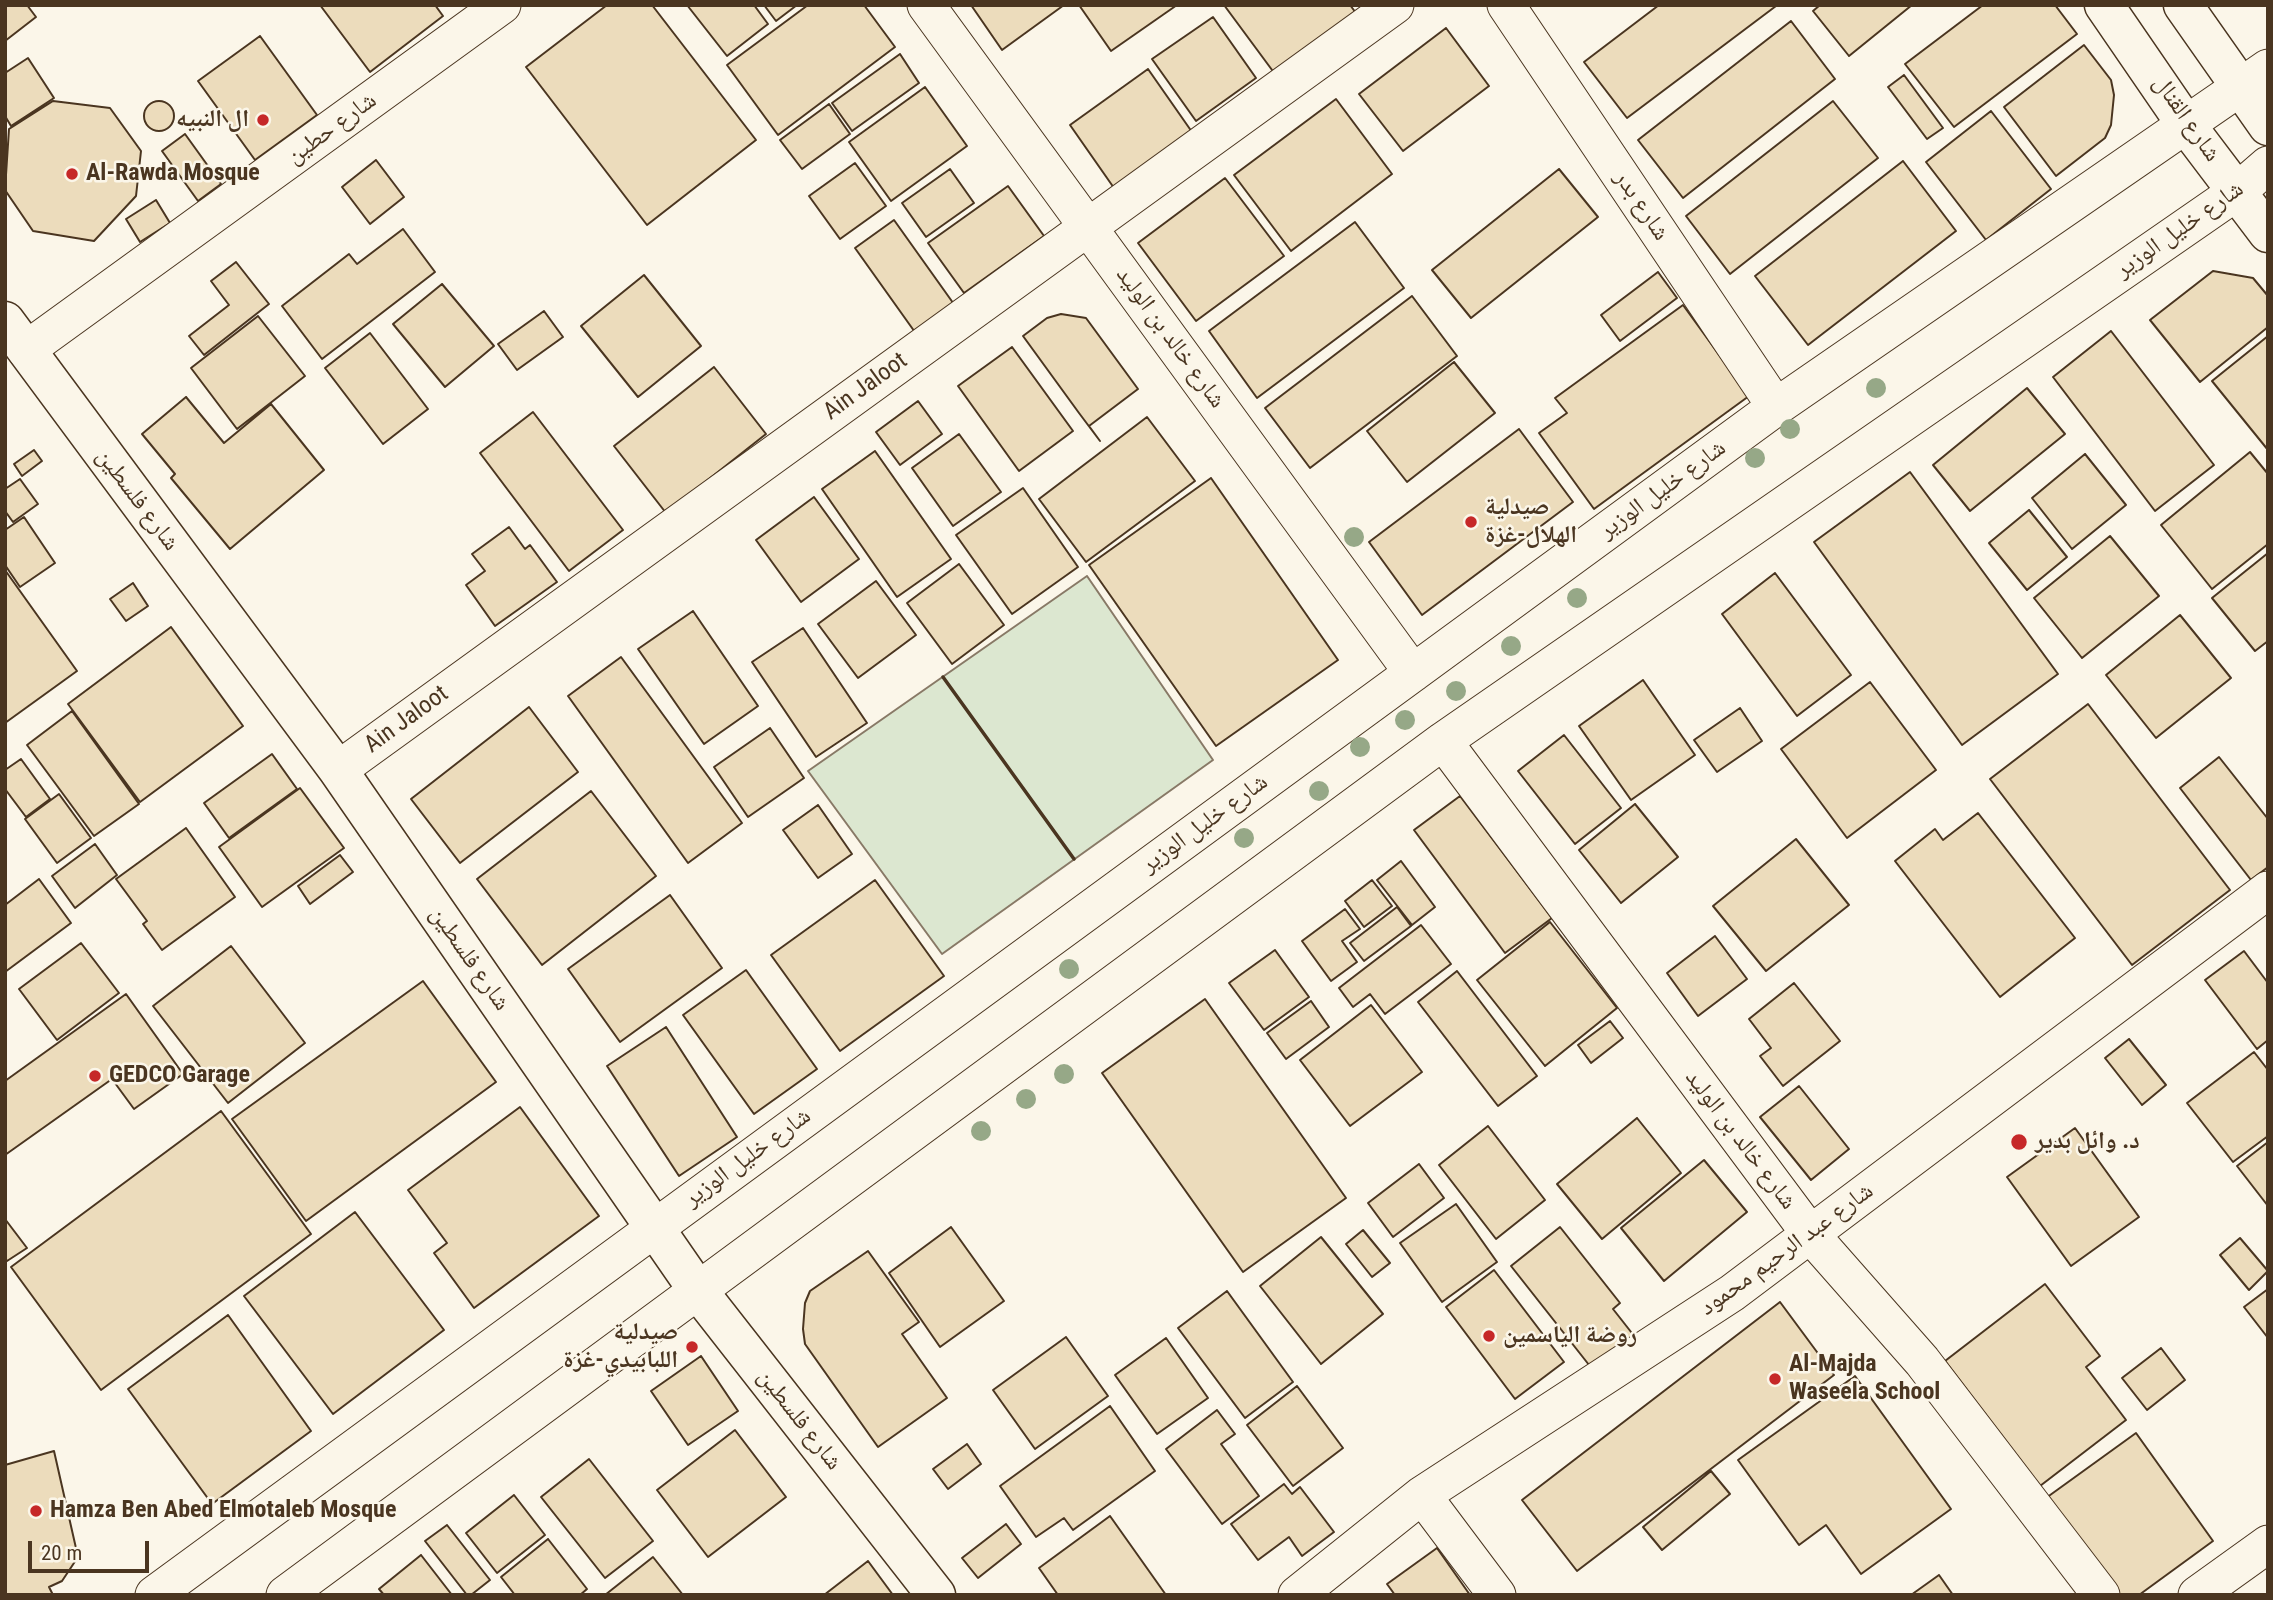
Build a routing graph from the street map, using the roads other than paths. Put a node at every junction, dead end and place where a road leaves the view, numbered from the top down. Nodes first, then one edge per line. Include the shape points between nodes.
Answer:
1 (502, 5) edge
2 (926, 5) edge
3 (1395, 5) edge
4 (1506, 5) edge
5 (2104, 5) edge
6 (2183, 5) edge
7 (2255, 77) edge
8 (2268, 125) edge
9 (2187, 126) junction
10 (2268, 165) edge
11 (2238, 191) junction
12 (1089, 227) junction
13 (2268, 233) edge
14 (16, 336) edge
15 (1776, 407) junction
16 (1413, 673) junction
17 (1443, 741) junction
18 (338, 770) junction
19 (2268, 890) edge
20 (654, 1227) junction
21 (1811, 1235) junction
22 (699, 1292) junction
23 (1422, 1495) junction
24 (2268, 1544) edge
25 (154, 1595) edge
26 (285, 1595) edge
27 (936, 1595) edge
28 (1297, 1595) edge
29 (1497, 1595) edge
30 (2101, 1595) edge
31 (2197, 1595) edge

1 - 14 street, شارع حطين
2 - 12 street, شارع خالد بن الوليد
3 - 12 street, Ain Jaloot
4 - 15 street, شارع بدر
5 - 9 street, شارع القنال
6 - 7 street
7 - 8 street
7 - 9 street, شارع خليل الوزير
9 - 11 street, شارع القنال
9 - 15 street, شارع خليل الوزير
10 - 11 street, شارع خليل الوزير
11 - 13 street, شارع القنال
11 - 17 street, شارع خليل الوزير
12 - 16 street, شارع خالد بن الوليد
12 - 18 street, Ain Jaloot
14 - 18 street, شارع فلسطين
15 - 16 street, شارع خليل الوزير
16 - 20 street, شارع خليل الوزير
17 - 21 street, شارع خالد بن الوليد
17 - 22 street, شارع خليل الوزير
18 - 20 street, شارع فلسطين
19 - 21 street, شارع عبد الرحيم محمود
20 - 22 street, شارع فلسطين
20 - 25 street, شارع خليل الوزير
21 - 23 street, شارع عبد الرحيم محمود via 1732,1293
21 - 30 street, شارع خالد بن الوليد via 1923,1361
22 - 26 street, شارع خليل الوزير
22 - 27 street, شارع فلسطين
23 - 28 street, شارع عبد الرحيم محمود
23 - 29 street
24 - 31 street

